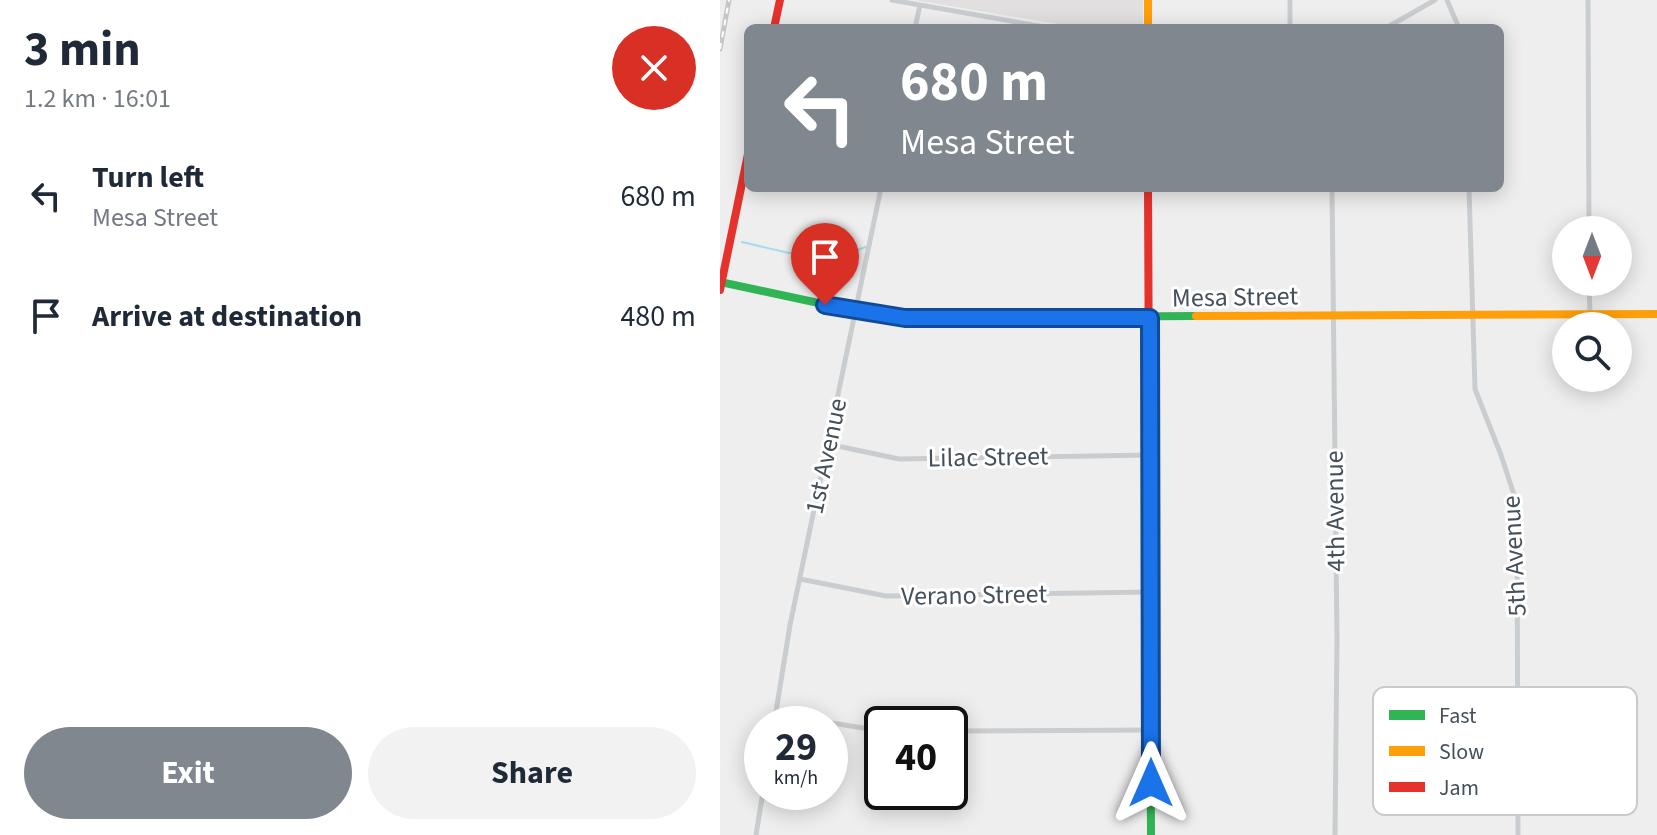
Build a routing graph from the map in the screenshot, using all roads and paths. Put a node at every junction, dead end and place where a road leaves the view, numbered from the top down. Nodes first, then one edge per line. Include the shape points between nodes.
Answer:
1 (780, 0) edge
2 (892, 0) edge
3 (1148, 0) edge
4 (1290, 0) edge
5 (1435, 0) edge
6 (1447, 0) edge
7 (1588, 0) edge
8 (920, 5) junction
9 (775, 24) edge
10 (916, 24) edge
11 (1027, 24) edge
12 (1148, 24) edge
13 (1290, 24) edge
14 (1393, 24) edge
15 (1457, 24) edge
16 (744, 173) edge
17 (880, 192) edge
18 (1148, 192) edge
19 (1332, 192) edge
20 (1469, 192) edge
21 (1589, 216) edge
22 (720, 285) edge
23 (856, 311) junction
24 (1473, 314) junction
25 (1552, 314) edge
26 (1632, 314) edge
27 (1657, 314) edge
28 (1332, 316) junction
29 (1150, 318) junction
30 (828, 444) junction
31 (1150, 455) junction
32 (800, 579) junction
33 (1150, 592) junction
34 (1518, 687) edge
35 (777, 706) edge
36 (1150, 730) junction
37 (968, 731) edge
38 (760, 810) edge
39 (1518, 815) edge
40 (756, 835) edge
41 (1151, 835) edge
42 (1335, 835) edge
43 (1518, 835) edge

1 - 9 street
2 - 8 street
3 - 12 street
4 - 13 street
5 - 14 street
6 - 15 street
7 - 21 street
8 - 10 street
8 - 11 street
16 - 22 street
17 - 23 street, 1st Avenue
18 - 29 street
19 - 28 street, 4th Avenue
20 - 24 street, 5th Avenue
22 - 23 street, Mesa Street
23 - 29 street, Mesa Street via 905,318
23 - 30 street, 1st Avenue
24 - 25 street, Mesa Street
24 - 28 street, Mesa Street
24 - 34 street, 5th Avenue via 1475,389 1517,504
26 - 27 street, Mesa Street
28 - 29 street, Mesa Street
28 - 42 street, 4th Avenue
29 - 31 street
30 - 31 street, Lilac Street via 899,459
30 - 32 street, 1st Avenue
31 - 33 street
32 - 33 street, Verano Street via 886,596
32 - 35 street, 1st Avenue
33 - 36 street
36 - 37 street
36 - 41 street
38 - 40 street
39 - 43 street, 5th Avenue

